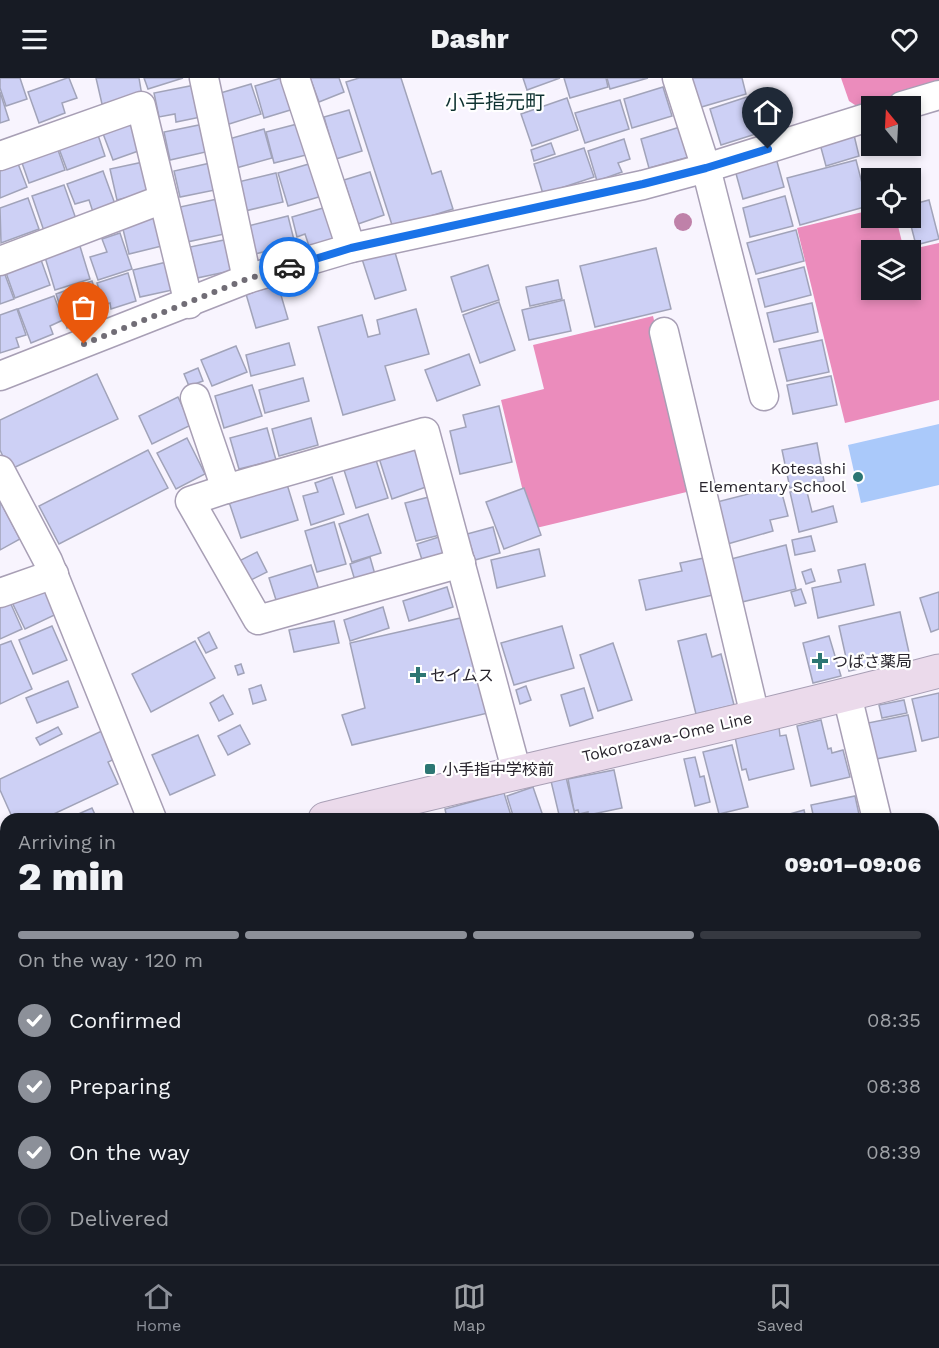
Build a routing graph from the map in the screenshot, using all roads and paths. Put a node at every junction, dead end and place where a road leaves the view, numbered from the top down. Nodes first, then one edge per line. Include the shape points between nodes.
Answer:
1 (204, 78) edge
2 (295, 78) edge
3 (677, 78) edge
4 (939, 95) edge
5 (921, 100) edge
6 (861, 119) edge
7 (0, 156) edge
8 (706, 168) junction
9 (163, 199) junction
10 (351, 248) junction
11 (0, 261) edge
12 (247, 279) junction
13 (189, 304) junction
14 (664, 332) dead end
15 (0, 376) edge
16 (764, 396) dead end
17 (195, 398) dead end
18 (0, 470) edge
19 (226, 489) junction
20 (461, 563) junction
21 (54, 574) junction
22 (0, 593) edge
23 (939, 671) edge
24 (847, 695) junction
25 (755, 716) junction
26 (517, 773) junction
27 (150, 813) edge
28 (350, 813) edge
29 (876, 813) edge

1 - 12 street
2 - 10 street
3 - 8 street
4 - 5 street
6 - 8 street
7 - 9 street via 141,106
8 - 10 street
8 - 16 street
9 - 11 street
9 - 13 street
10 - 12 street
12 - 13 street
13 - 15 street
14 - 25 street
17 - 19 street
18 - 21 street
19 - 20 street via 425,432
19 - 20 street via 190,501 258,620
20 - 26 street
21 - 22 street
21 - 27 street
23 - 24 main road, Tokorozawa-Ome Line
24 - 25 main road, Tokorozawa-Ome Line
24 - 29 street
25 - 26 main road, Tokorozawa-Ome Line
26 - 28 main road, Tokorozawa-Ome Line

